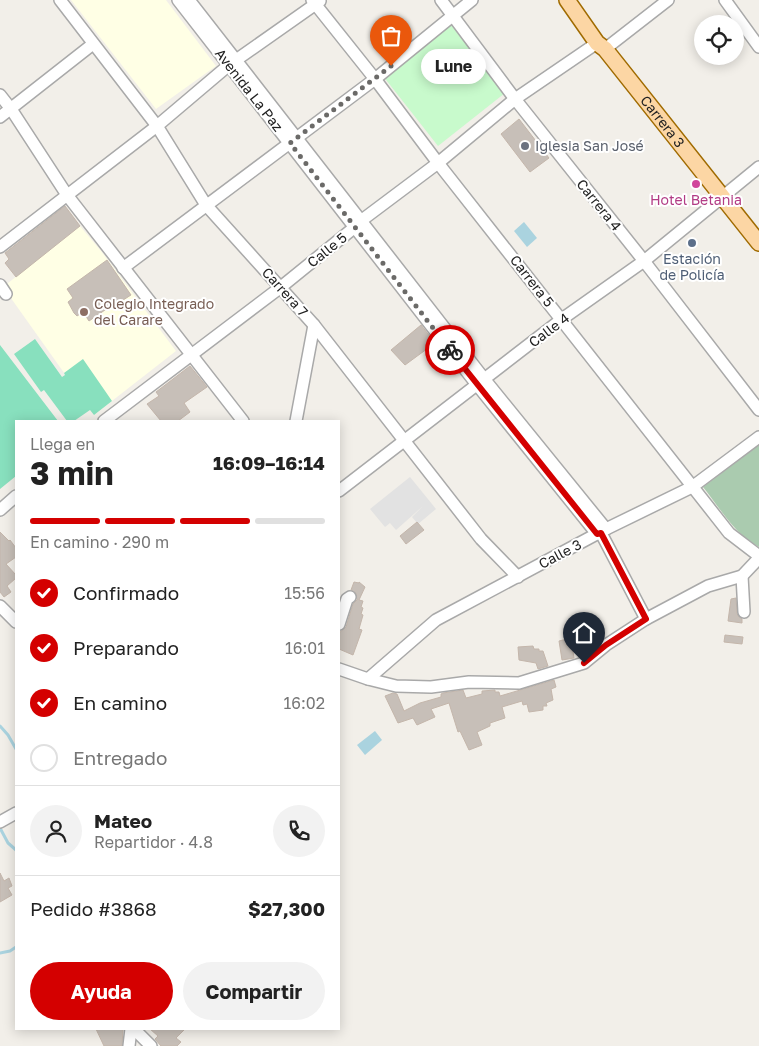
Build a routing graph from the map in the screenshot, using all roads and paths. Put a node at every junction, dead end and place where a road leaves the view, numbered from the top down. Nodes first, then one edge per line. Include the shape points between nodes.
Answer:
1 (60, 0) edge
2 (178, 0) edge
3 (189, 0) edge
4 (441, 0) edge
5 (472, 0) edge
6 (567, 0) edge
7 (668, 0) edge
8 (725, 0) edge
9 (316, 2) edge
10 (452, 15) junction
11 (93, 44) junction
12 (601, 46) junction
13 (759, 47) edge
14 (232, 62) junction
15 (376, 78) junction
16 (0, 95) edge
17 (514, 99) junction
18 (11, 108) junction
19 (0, 117) edge
20 (157, 126) junction
21 (293, 140) junction
22 (438, 163) junction
23 (759, 167) edge
24 (67, 195) junction
25 (722, 198) junction
26 (206, 205) junction
27 (359, 224) junction
28 (759, 243) edge
29 (0, 247) edge
30 (644, 261) junction
31 (123, 268) junction
32 (281, 287) junction
33 (562, 319) junction
34 (314, 325) junction
35 (190, 355) junction
36 (481, 383) junction
37 (759, 410) edge
38 (107, 420) edge
39 (242, 420) edge
40 (296, 420) edge
41 (759, 437) edge
42 (404, 442) junction
43 (692, 487) junction
44 (340, 491) edge
45 (15, 497) edge
46 (0, 510) edge
47 (601, 532) junction
48 (759, 557) edge
49 (742, 576) junction
50 (518, 577) junction
51 (350, 597) dead end
52 (0, 606) edge
53 (744, 612) dead end
54 (646, 619) junction
55 (15, 621) edge
56 (340, 621) edge
57 (340, 668) edge
58 (368, 679) junction
59 (15, 814) edge
60 (0, 822) edge
61 (132, 1030) edge
62 (133, 1030) edge
63 (129, 1046) edge
64 (151, 1046) edge

1 - 11 street, Carrera 7
2 - 14 street, Avenida La Paz
3 - 14 street
4 - 10 street, Carrera 4
5 - 10 street
6 - 12 main road, Carrera 3
7 - 12 street, Calle 5
8 - 13 street
9 - 14 street
9 - 15 street, Carrera 5
10 - 15 street
10 - 17 street, Carrera 4
11 - 18 street
11 - 20 street, Carrera 7
12 - 17 street, Calle 5
12 - 25 main road, Carrera 3
14 - 20 street
14 - 21 street
15 - 21 street
15 - 22 street, Carrera 5
16 - 18 street
17 - 22 street, Calle 5
17 - 30 street, Carrera 4
18 - 19 street
18 - 24 street
20 - 24 street
20 - 26 street, Carrera 7
21 - 26 street
21 - 27 street
22 - 27 street, Calle 5
22 - 33 street, Carrera 5
23 - 25 street, Calle 4
24 - 29 street
24 - 31 street
25 - 28 main road, Carrera 3
25 - 30 street, Calle 4
26 - 31 street
26 - 32 street, Carrera 7
27 - 32 street, Calle 5
27 - 36 street
30 - 33 street, Calle 4
30 - 37 street, Carrera 4
31 - 35 street
32 - 34 street, Carrera 7
32 - 35 street, Calle 5
33 - 36 street, Calle 4
33 - 43 street, Carrera 5
34 - 40 street
34 - 42 street, Carrera 7
35 - 38 street, Calle 5
35 - 39 street
36 - 42 street, Calle 4
36 - 47 street
41 - 43 street, Calle 3
42 - 44 street, Calle 4
42 - 50 street, Carrera 7 via 481,539
43 - 47 street, Calle 3
43 - 48 street, Carrera 5 via 729,533
45 - 46 street
47 - 50 street, Calle 3
47 - 54 street
48 - 49 street
49 - 53 street
49 - 54 street via 708,586
50 - 58 street, Calle 3 via 436,620
51 - 56 street
52 - 55 street
54 - 58 street via 584,663 519,683 469,682 431,687 396,686
57 - 58 street
59 - 60 street
61 - 63 street
62 - 64 street

